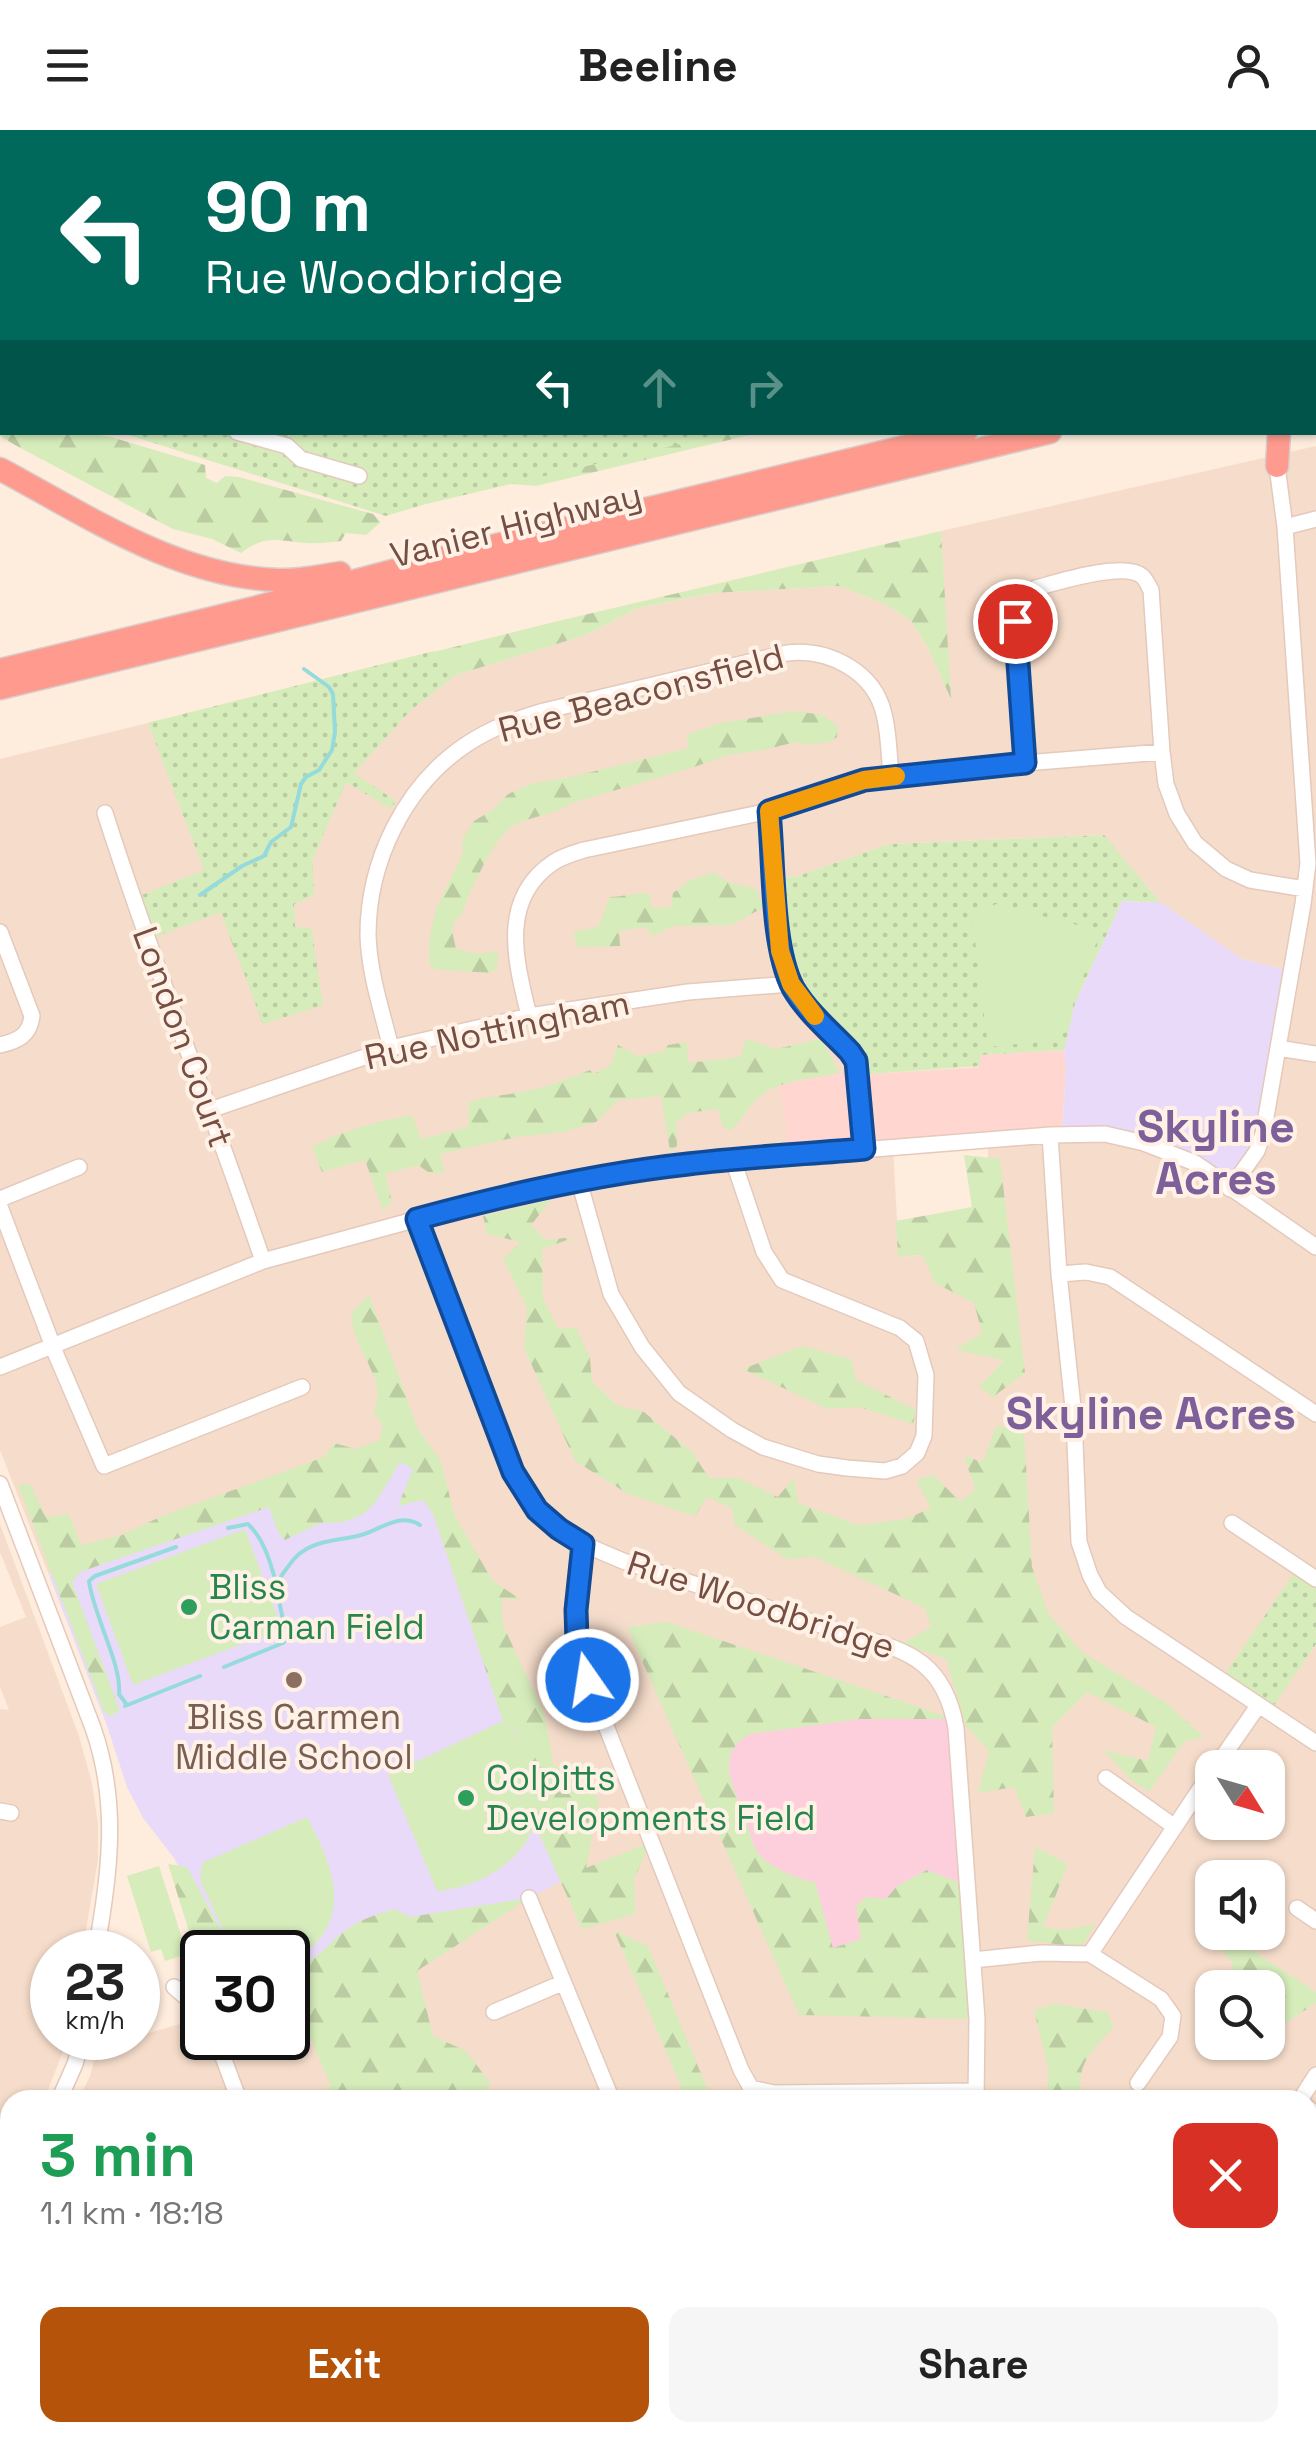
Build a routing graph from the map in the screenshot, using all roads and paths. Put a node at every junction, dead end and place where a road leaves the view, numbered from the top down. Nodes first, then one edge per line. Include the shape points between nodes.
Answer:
1 (248, 435) edge
2 (954, 435) edge
3 (1038, 435) edge
4 (1280, 435) edge
5 (1277, 466) joint
6 (0, 469) edge
7 (359, 476) dead end
8 (1316, 519) edge
9 (1285, 527) junction
10 (418, 564) junction
11 (0, 670) edge
12 (0, 688) edge
13 (1162, 752) junction
14 (1025, 763) junction
15 (891, 776) junction
16 (1310, 801) edge
17 (769, 811) junction
18 (105, 813) dead end
19 (1305, 889) junction
20 (0, 932) edge
21 (791, 984) junction
22 (529, 1016) junction
23 (0, 1046) edge
24 (391, 1048) junction
25 (1278, 1048) junction
26 (1316, 1054) edge
27 (210, 1110) junction
28 (1050, 1136) junction
29 (864, 1149) junction
30 (732, 1160) junction
31 (79, 1167) dead end
32 (579, 1181) junction
33 (1230, 1189) junction
34 (0, 1203) edge
35 (417, 1219) junction
36 (1316, 1247) edge
37 (263, 1261) junction
38 (1059, 1274) junction
39 (54, 1346) junction
40 (0, 1367) edge
41 (302, 1388) dead end
42 (1316, 1414) edge
43 (0, 1484) edge
44 (1232, 1523) dead end
45 (583, 1544) junction
46 (1316, 1579) edge
47 (1258, 1706) junction
48 (1316, 1743) edge
49 (1227, 1750) edge
50 (1106, 1778) dead end
51 (1195, 1797) edge
52 (1174, 1828) junction
53 (529, 1898) dead end
54 (1297, 1908) dead end
55 (1316, 1921) edge
56 (99, 1930) edge
57 (1090, 1954) junction
58 (973, 1960) junction
59 (562, 1983) junction
60 (174, 1987) dead end
61 (180, 1992) edge
62 (494, 2012) dead end
63 (76, 2060) edge
64 (224, 2060) edge
65 (1138, 2084) dead end
66 (63, 2090) edge
67 (235, 2090) edge
68 (608, 2090) edge
69 (760, 2090) edge
70 (976, 2090) edge

1 - 7 street
2 - 10 highway, Vanier Highway
3 - 12 highway, Vanier Highway
4 - 5 highway
5 - 9 street
6 - 10 highway via 176,559 234,575 280,580
8 - 9 street
9 - 16 street
10 - 11 highway, Vanier Highway
13 - 14 street
13 - 14 street via 1151,590 1144,577 1118,570 1036,588 1016,606
13 - 19 street via 1170,800 1208,856 1250,880
14 - 15 street
15 - 17 street
15 - 24 street, Rue Beaconsfield via 884,713 873,690 844,664 816,652 787,653 544,711 477,738 413,797 380,861 368,935
16 - 19 street
17 - 21 street via 780,951
17 - 22 street via 555,861 531,885 516,919
18 - 27 street, London Court
19 - 25 street
20 - 23 street via 32,1016 22,1037
21 - 22 street, Rue Nottingham
21 - 29 street via 856,1061
22 - 24 street, Rue Nottingham
24 - 27 street, Rue Nottingham
25 - 26 street
25 - 33 street via 1263,1134
27 - 37 street, London Court
28 - 29 street
28 - 33 street via 1104,1134 1144,1142 1194,1163
28 - 38 street
29 - 30 street
30 - 32 street
30 - 32 street via 764,1252 782,1280 900,1328 916,1342 926,1374 924,1436 902,1466 847,1468 763,1447 679,1393 642,1348 612,1294
31 - 34 street
32 - 35 street
33 - 36 street
34 - 39 street
35 - 37 street
35 - 45 street, Rue Woodbridge via 513,1472 537,1510
37 - 39 street
38 - 42 street via 1110,1278
38 - 47 street via 1079,1542 1090,1575 1126,1618
39 - 40 street
39 - 41 street via 104,1466
43 - 56 street via 103,1764 110,1862
44 - 46 street
45 - 58 street, Rue Woodbridge via 892,1646 926,1666 952,1704 956,1728
45 - 69 street via 577,1641 588,1680 734,2052 751,2088
47 - 48 street
47 - 49 street
50 - 52 street
51 - 52 street
52 - 57 street
53 - 59 street
54 - 55 street
57 - 58 street
57 - 65 street via 1161,1999 1173,2016 1170,2037
58 - 70 street, Rue Woodbridge
59 - 62 street
59 - 68 street
60 - 61 street
63 - 66 street
64 - 67 street

